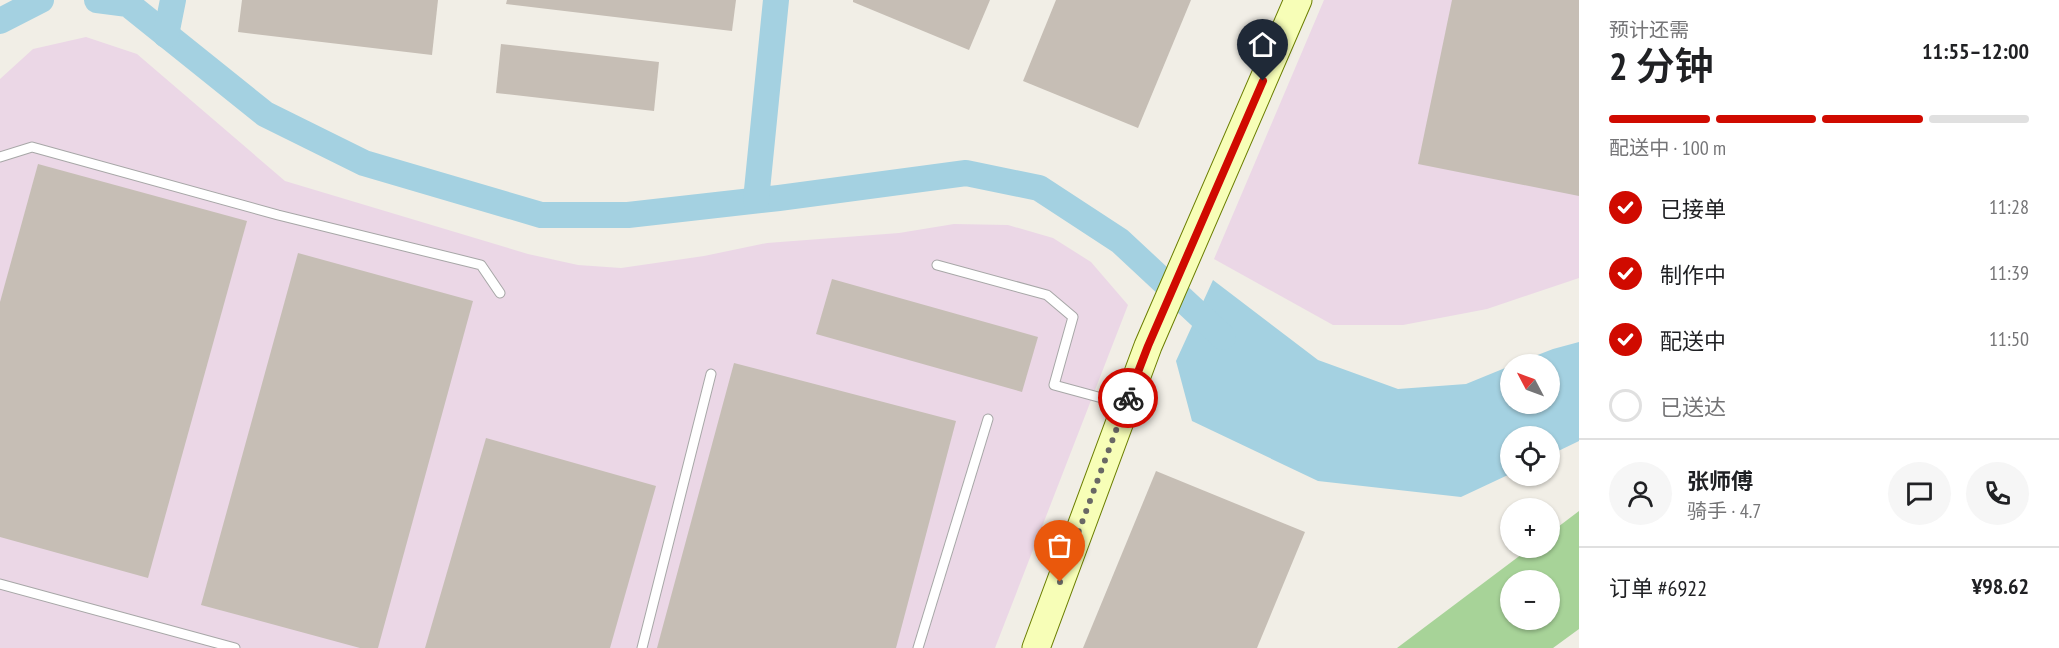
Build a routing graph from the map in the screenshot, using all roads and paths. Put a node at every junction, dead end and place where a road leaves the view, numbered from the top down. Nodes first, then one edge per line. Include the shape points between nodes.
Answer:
1 (1298, 0) edge
2 (0, 157) edge
3 (938, 265) dead end
4 (500, 293) dead end
5 (711, 374) dead end
6 (1126, 405) junction
7 (988, 418) dead end
8 (0, 584) edge
9 (235, 648) edge
10 (642, 648) edge
11 (918, 648) edge
12 (1036, 648) edge

1 - 6 street
2 - 4 lane via 32,147 278,215 481,265
3 - 6 lane via 1047,295 1073,317 1054,385
5 - 10 lane
6 - 12 street
7 - 11 lane
8 - 9 lane

